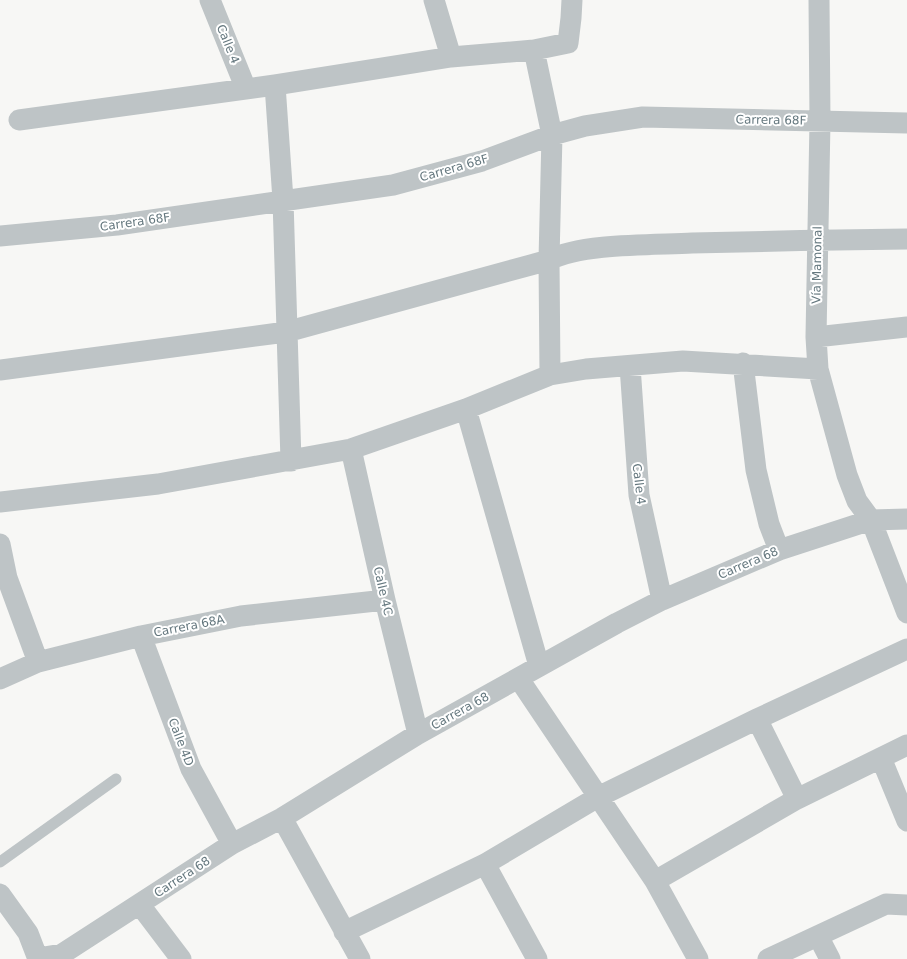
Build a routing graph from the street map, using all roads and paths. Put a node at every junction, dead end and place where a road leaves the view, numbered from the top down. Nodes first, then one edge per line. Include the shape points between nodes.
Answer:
1 (210, 0) edge
2 (434, 0) edge
3 (572, 0) edge
4 (819, 0) edge
5 (534, 50) junction
6 (451, 57) junction
7 (275, 85) junction
8 (246, 88) junction
9 (19, 120) dead end
10 (820, 121) junction
11 (907, 123) edge
12 (552, 135) junction
13 (283, 200) junction
14 (0, 236) edge
15 (907, 239) edge
16 (818, 240) junction
17 (549, 260) junction
18 (907, 327) edge
19 (286, 332) junction
20 (816, 337) junction
21 (743, 363) junction
22 (630, 366) junction
23 (818, 369) junction
24 (0, 370) edge
25 (550, 375) junction
26 (466, 409) junction
27 (351, 449) junction
28 (291, 461) junction
29 (0, 502) edge
30 (907, 519) edge
31 (871, 520) junction
32 (0, 544) edge
33 (779, 550) junction
34 (385, 600) junction
35 (662, 600) junction
36 (907, 612) edge
37 (141, 636) junction
38 (907, 649) edge
39 (38, 662) junction
40 (539, 666) junction
41 (519, 678) junction
42 (0, 679) edge
43 (757, 719) junction
44 (418, 734) junction
45 (907, 745) edge
46 (881, 758) junction
47 (116, 779) dead end
48 (598, 797) junction
49 (797, 799) junction
50 (282, 818) junction
51 (907, 821) edge
52 (232, 844) junction
53 (0, 862) edge
54 (485, 864) junction
55 (654, 881) junction
56 (0, 894) edge
57 (140, 904) junction
58 (907, 905) edge
59 (344, 932) junction
60 (818, 936) junction
61 (38, 958) edge
62 (181, 959) edge
63 (360, 959) edge
64 (537, 959) edge
65 (698, 959) edge
66 (768, 959) edge
67 (830, 959) edge

1 - 8 street, Calle 4
2 - 6 street
3 - 5 street via 568,43
4 - 10 street, Vía Mamonal
5 - 6 street
5 - 12 street
6 - 7 street
7 - 8 street
7 - 13 street
8 - 9 street
10 - 11 street, Carrera 68F
10 - 12 street, Carrera 68F via 643,117 585,126
10 - 16 street, Vía Mamonal
12 - 13 street, Carrera 68F via 482,161 393,185
12 - 17 street
13 - 14 street, Carrera 68F via 117,225
13 - 19 street
15 - 16 street
16 - 17 street via 648,245 590,250
16 - 20 street, Vía Mamonal
17 - 19 street
17 - 25 street
18 - 20 street
19 - 24 street
19 - 28 street
20 - 23 street, Vía Mamonal
21 - 22 street via 683,361
21 - 23 street
21 - 33 street via 756,470
22 - 25 street
22 - 35 street, Calle 4 via 639,495
23 - 31 street, Vía Mamonal via 857,501
25 - 26 street
26 - 27 street
26 - 40 street
27 - 28 street
27 - 34 street, Calle 4C
28 - 29 street via 158,484
30 - 31 street, Carrera 68
31 - 33 street, Carrera 68
31 - 36 street, Vía Mamonal
32 - 39 street via 7,578
33 - 35 street, Carrera 68
34 - 37 street, Carrera 68A via 241,616
34 - 44 street, Calle 4C
35 - 40 street, Carrera 68
37 - 39 street, Carrera 68A
37 - 52 street, Calle 4D via 191,769
38 - 43 street
39 - 42 street, Carrera 68A
40 - 41 street, Carrera 68
41 - 44 street, Carrera 68
41 - 48 street
43 - 48 street
43 - 49 street
44 - 50 street, Carrera 68
45 - 46 street
46 - 49 street
46 - 51 street
47 - 53 lane
48 - 54 street
48 - 55 street
49 - 55 street
50 - 52 street, Carrera 68
50 - 59 street
52 - 57 street, Carrera 68
54 - 59 street
54 - 64 street
55 - 65 street
56 - 61 street via 28,932
57 - 61 street, Carrera 68 via 62,954
57 - 62 street
58 - 60 street via 886,904
59 - 63 street
60 - 66 street
60 - 67 street

